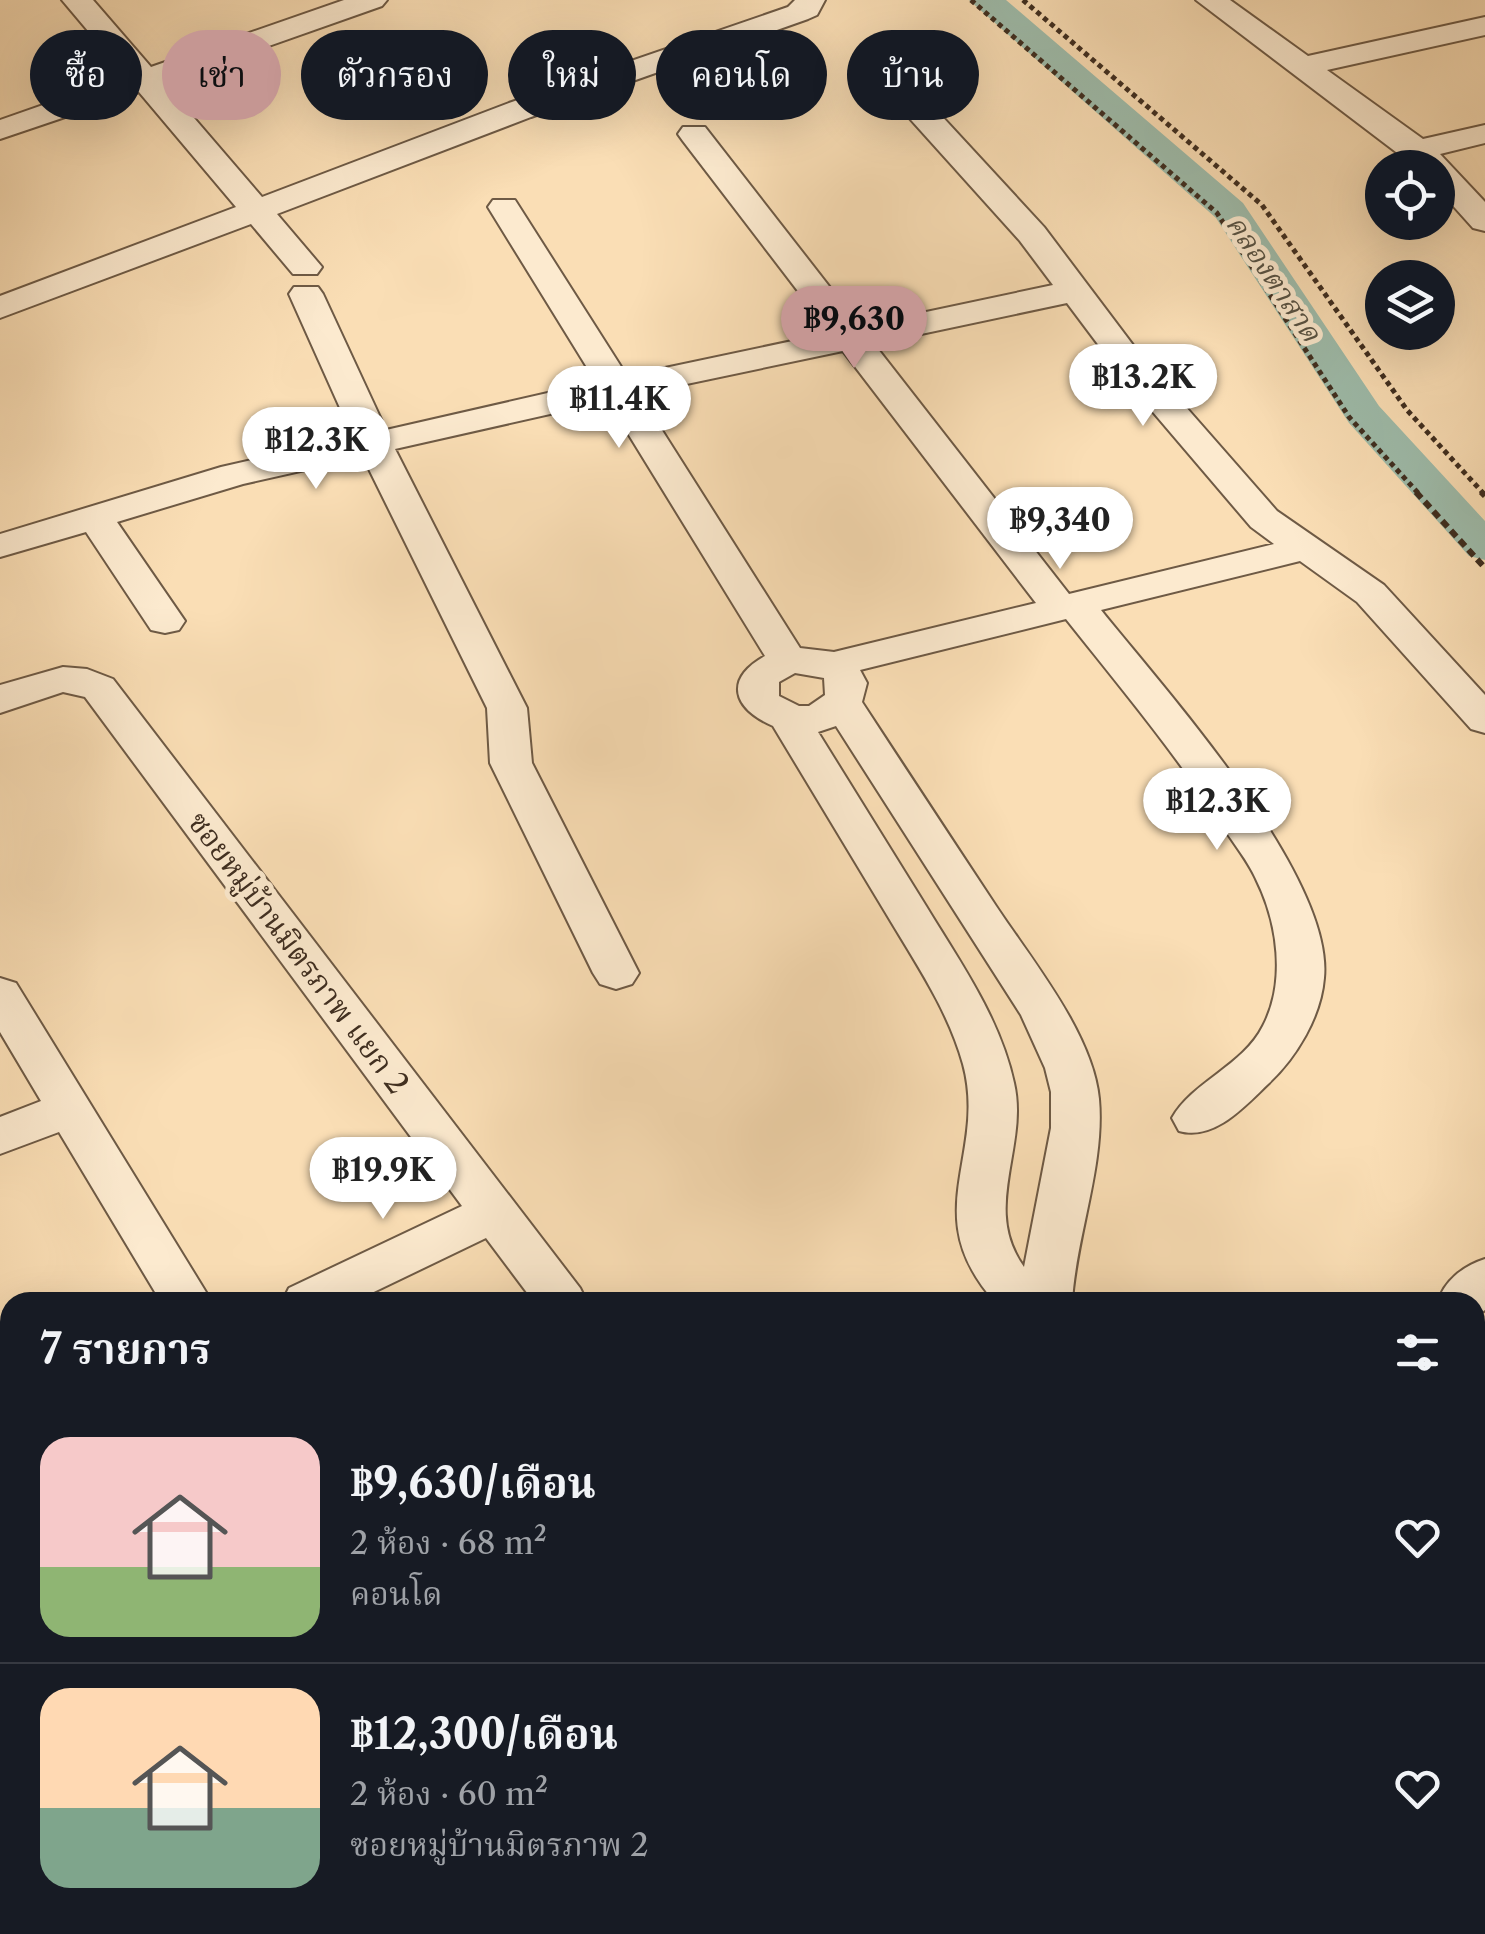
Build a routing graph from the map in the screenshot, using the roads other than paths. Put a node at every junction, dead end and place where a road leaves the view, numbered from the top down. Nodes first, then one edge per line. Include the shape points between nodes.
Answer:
1 (77, 0) edge
2 (372, 0) edge
3 (810, 0) edge
4 (1211, 0) edge
5 (1485, 26) edge
6 (1302, 66) junction
7 (144, 79) junction
8 (929, 120) edge
9 (0, 130) edge
10 (694, 134) dead end
11 (1485, 134) edge
12 (1413, 150) edge
13 (1455, 150) edge
14 (1455, 189) edge
15 (504, 207) dead end
16 (259, 210) junction
17 (1485, 221) edge
18 (1075, 291) junction
19 (0, 308) edge
20 (854, 338) junction
21 (618, 388) junction
22 (375, 445) junction
23 (95, 517) junction
24 (0, 546) edge
25 (1306, 548) junction
26 (1068, 606) junction
27 (165, 621) dead end
28 (788, 660) junction
29 (837, 685) junction
30 (0, 700) edge
31 (788, 717) junction
32 (1485, 720) edge
33 (616, 973) dead end
34 (0, 994) edge
35 (69, 1108) junction
36 (1196, 1118) dead end
37 (0, 1136) edge
38 (493, 1213) junction
39 (180, 1292) edge
40 (328, 1292) edge
41 (554, 1292) edge
42 (1015, 1292) edge
43 (1046, 1292) edge

1 - 7 street
2 - 7 street
3 - 16 street via 798,13
4 - 6 street
5 - 6 street
6 - 12 street
7 - 9 street
7 - 16 street
8 - 18 street
10 - 20 street
11 - 13 street
14 - 17 street
15 - 21 street
16 - 19 street
16 - 22 street via 306,280
18 - 20 street
18 - 25 street via 1264,520
20 - 21 street
20 - 26 street
21 - 22 street
21 - 28 street
22 - 23 street via 234,476
22 - 33 street via 507,708 511,762
23 - 24 street
23 - 27 street
25 - 26 street
25 - 32 street via 1358,582
26 - 29 street
26 - 36 street via 1209,774 1278,878 1294,926 1302,976 1284,1034 1253,1072
28 - 29 street via 818,660
28 - 31 street via 771,666 756,688 771,710
29 - 31 street via 809,718
29 - 43 street via 1061,1050 1076,1102
30 - 38 street, ซอยหมู่บ้านมิตรภาพ แยก 2 via 74,677 99,688
31 - 42 street via 950,983 979,1044 992,1085 980,1239
34 - 35 street
35 - 37 street
35 - 39 street
38 - 40 street
38 - 41 street, ซอยหมู่บ้านมิตรภาพ แยก 2

